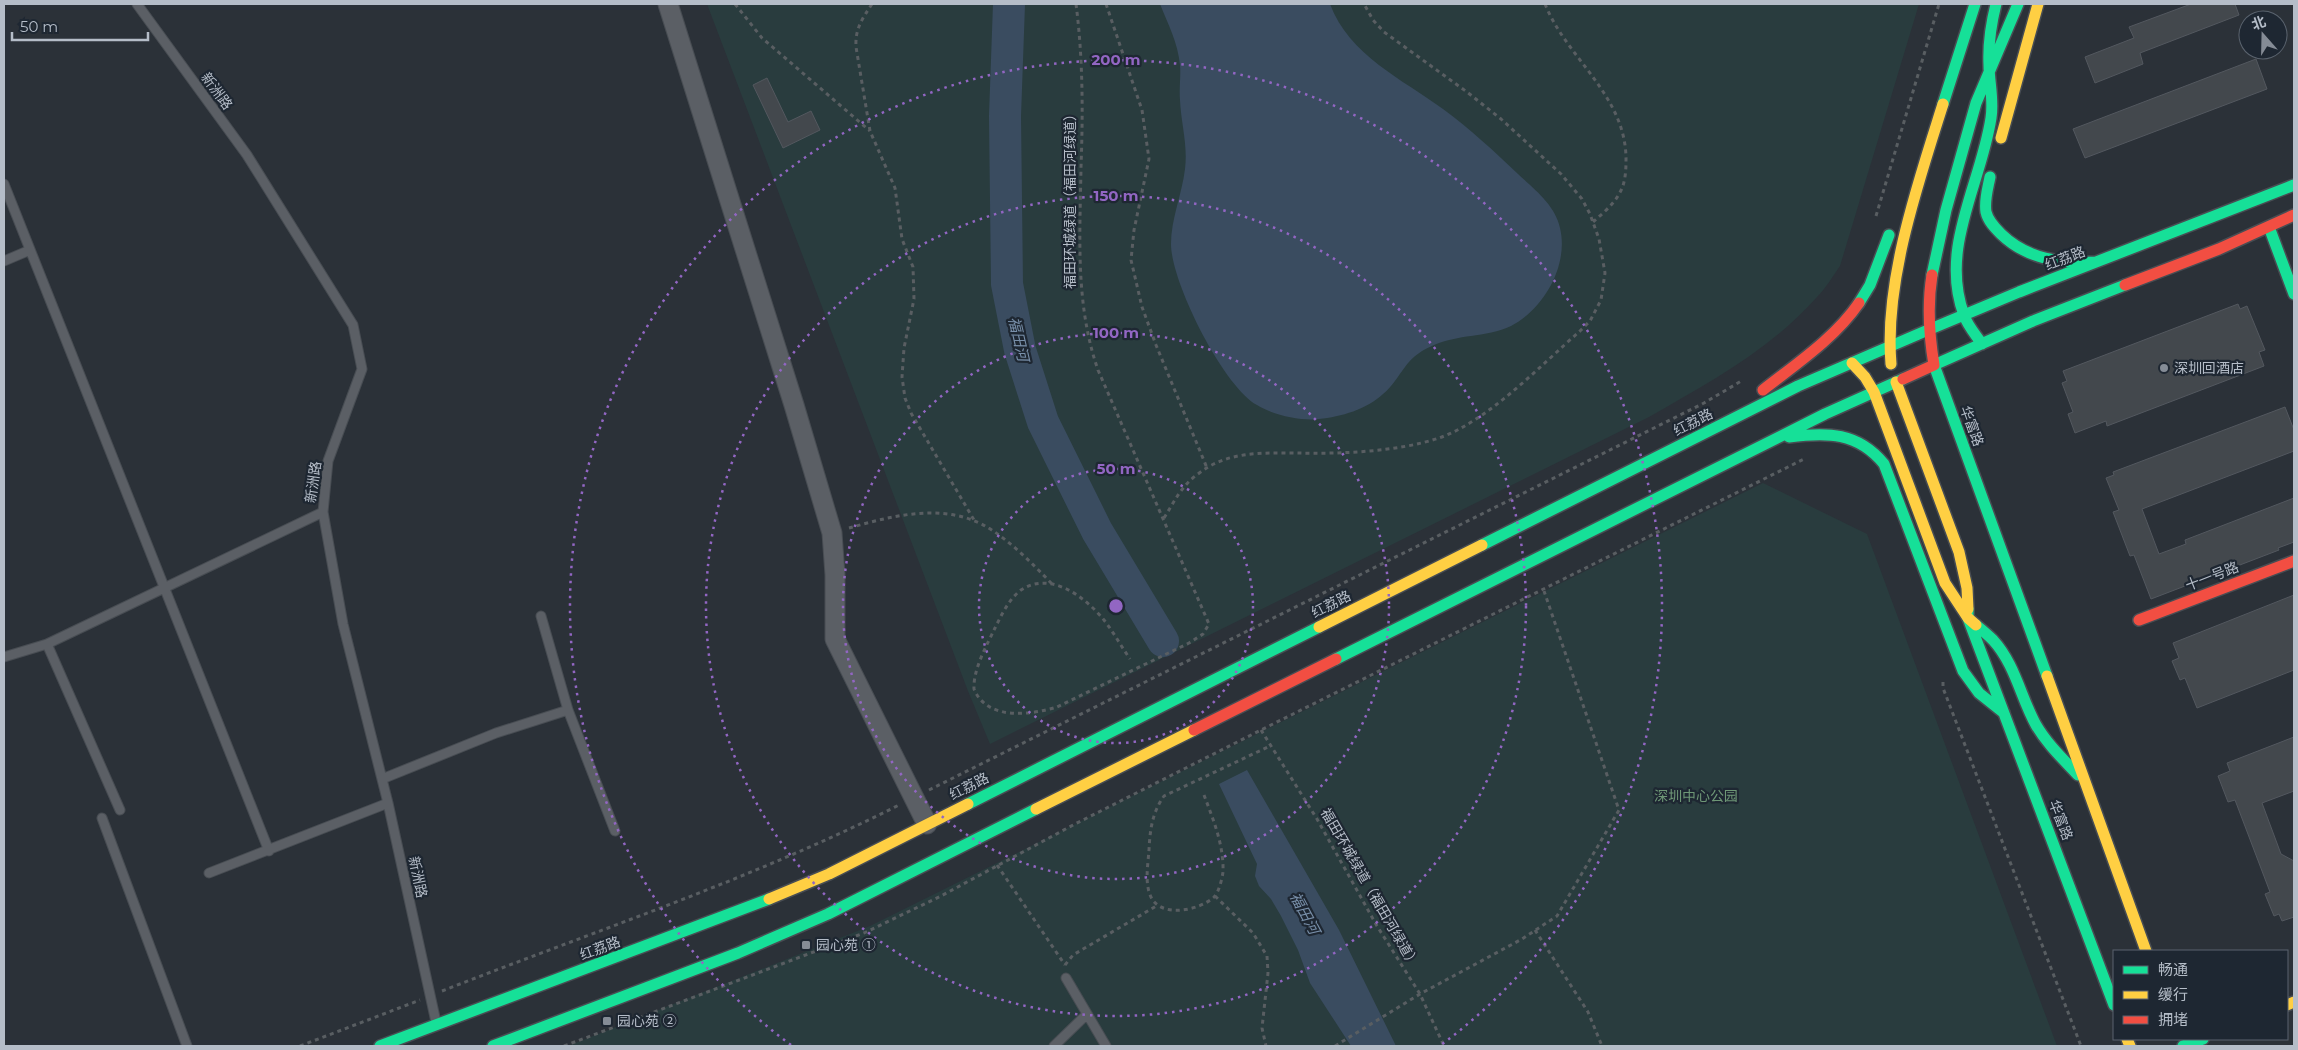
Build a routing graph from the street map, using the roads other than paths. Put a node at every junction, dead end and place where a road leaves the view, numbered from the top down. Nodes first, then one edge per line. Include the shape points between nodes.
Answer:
1 (137, 4) edge
2 (668, 4) edge
3 (1975, 4) edge
4 (1996, 4) edge
5 (2018, 4) edge
6 (2038, 4) edge
7 (1988, 70) junction
8 (1997, 151) dead end
9 (1992, 170) dead end
10 (4, 184) edge
11 (2294, 185) edge
12 (1915, 193) junction
13 (2294, 215) edge
14 (2269, 227) junction
15 (30, 250) junction
16 (4, 261) edge
17 (2096, 262) junction
18 (2294, 294) edge
19 (1962, 316) junction
20 (1928, 330) junction
21 (1982, 344) junction
22 (1889, 347) junction
23 (1852, 362) junction
24 (1934, 365) junction
25 (1896, 382) junction
26 (1874, 392) junction
27 (1723, 423) junction
28 (1773, 440) junction
29 (323, 512) junction
30 (2294, 561) edge
31 (165, 586) junction
32 (541, 616) dead end
33 (1968, 618) junction
34 (2140, 620) dead end
35 (47, 644) junction
36 (4, 657) edge
37 (568, 710) junction
38 (2004, 713) junction
39 (382, 779) junction
40 (2085, 783) junction
41 (388, 803) junction
42 (120, 810) dead end
43 (102, 818) dead end
44 (927, 824) junction
45 (615, 831) dead end
46 (269, 851) junction
47 (209, 873) dead end
48 (2146, 950) edge
49 (1066, 978) road end
50 (2113, 1002) edge
51 (1086, 1015) junction
52 (436, 1025) junction
53 (2199, 1040) edge
54 (188, 1046) edge
55 (380, 1046) edge
56 (493, 1046) edge
57 (1054, 1046) edge
58 (1106, 1046) edge
59 (2182, 1046) edge

1 - 29 lane, 新洲路 via 247,155 353,326 362,369 328,461
2 - 44 street via 832,534 835,639
3 - 12 main road, 华富路
4 - 7 main road, 华富路
5 - 7 main road, 华富路
6 - 8 main road
7 - 19 main road, 华富路 via 1992,104 1989,130 1955,262 1956,298
7 - 20 main road, 华富路 via 1936,252
9 - 17 main road via 1986,212 1991,224 2005,239 2042,260
10 - 15 lane
11 - 17 main road, 红荔路
12 - 22 main road, 华富路 via 1892,292
12 - 27 main road via 1889,235 1877,270 1864,294 1845,319
13 - 14 main road
14 - 18 main road
14 - 21 main road
15 - 16 lane
15 - 31 lane
17 - 19 main road, 红荔路
19 - 20 main road, 红荔路
19 - 21 main road, 华富路
20 - 22 main road, 红荔路
20 - 24 main road, 华富路
21 - 24 main road
22 - 23 main road, 红荔路
22 - 25 main road, 华富路
23 - 26 main road, 华富路
23 - 27 main road, 红荔路
24 - 25 main road
24 - 40 main road, 华富路
25 - 26 main road
25 - 33 main road, 华富路 via 1959,552 1967,588
26 - 28 main road
26 - 33 main road, 华富路 via 1945,583
27 - 44 main road, 红荔路
28 - 38 main road via 1802,435 1837,435 1854,439 1878,455 1963,671 1979,694
28 - 56 main road via 828,914 746,950
29 - 31 lane
29 - 39 lane, 新洲路 via 343,624
30 - 34 main road, 十一号路
31 - 35 lane
31 - 46 lane
32 - 37 lane
33 - 38 main road, 华富路
33 - 40 main road, 华富路 via 1994,641 2013,672 2036,725
35 - 36 lane
35 - 42 lane
37 - 39 lane via 496,733
37 - 45 lane
38 - 50 main road, 华富路
39 - 41 lane, 新洲路
40 - 48 main road, 华富路
41 - 46 lane
41 - 52 lane, 新洲路
43 - 54 lane
44 - 52 main road, 红荔路 via 773,898
46 - 47 lane
49 - 51 lane
51 - 57 lane
51 - 58 lane
52 - 55 main road, 红荔路
53 - 59 main road

